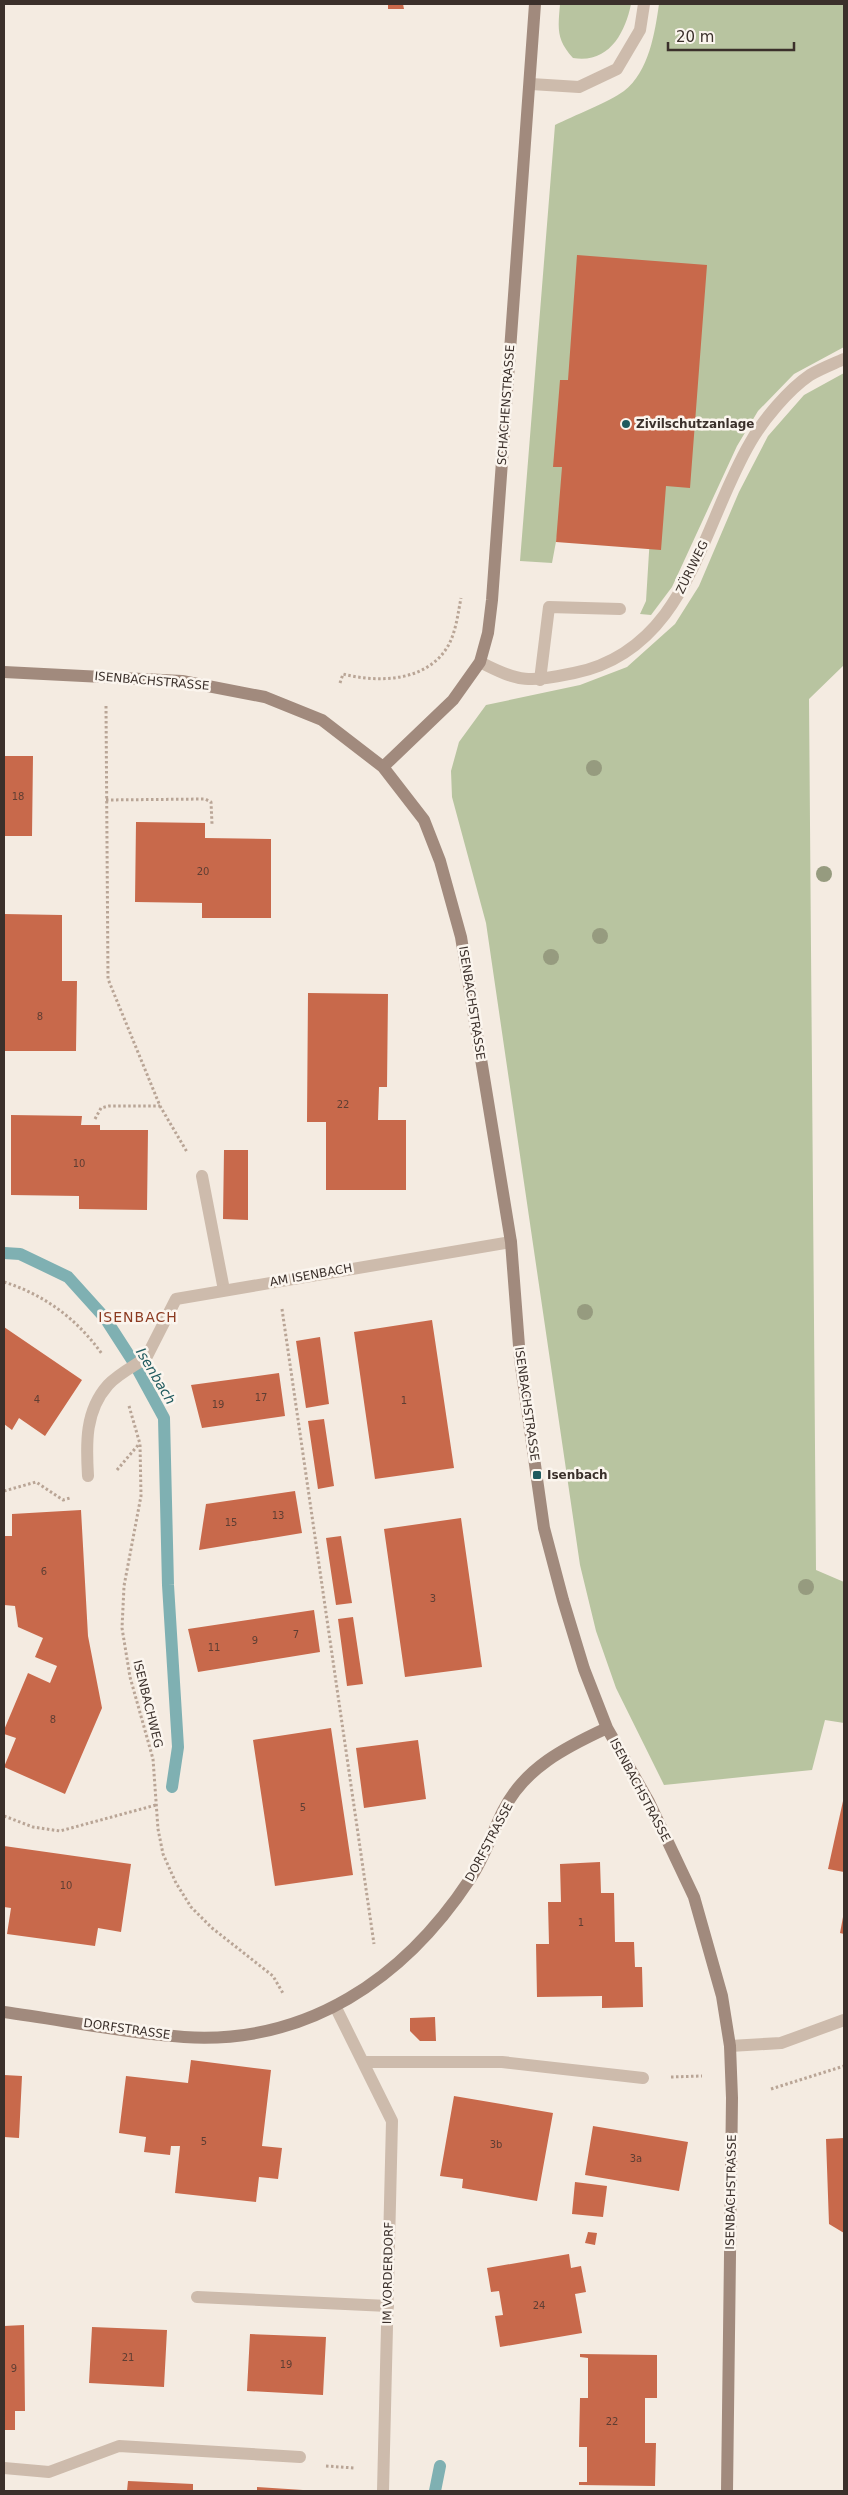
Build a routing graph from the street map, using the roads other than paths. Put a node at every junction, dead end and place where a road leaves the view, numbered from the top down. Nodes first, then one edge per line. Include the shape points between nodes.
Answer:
1 (535, 4) edge
2 (644, 4) edge
3 (531, 84) junction
4 (844, 359) edge
5 (620, 609) dead end
6 (480, 662) junction
7 (4, 672) edge
8 (540, 680) junction
9 (383, 767) junction
10 (202, 1176) road end
11 (511, 1242) junction
12 (224, 1290) junction
13 (88, 1476) dead end
14 (607, 1728) junction
15 (336, 2008) junction
16 (4, 2012) edge
17 (844, 2020) edge
18 (730, 2046) junction
19 (363, 2062) junction
20 (643, 2078) dead end
21 (197, 2296) dead end
22 (388, 2306) junction
23 (300, 2457) road end
24 (4, 2468) edge
25 (383, 2491) edge
26 (727, 2491) edge

1 - 3 main road, SCHACHENSTRASSE
2 - 3 street via 640,30 617,69 579,86
3 - 6 main road, SCHACHENSTRASSE via 492,600
4 - 8 street, ZÜRIWEG via 810,376 773,410 750,443 688,580 668,612 631,649 592,669
5 - 8 street via 549,607
6 - 8 street, ZÜRIWEG via 512,678
6 - 9 main road, SCHACHENSTRASSE via 453,700
7 - 9 main road, ISENBACHSTRASSE via 182,681 265,697 322,720
9 - 11 main road, ISENBACHSTRASSE via 424,820 452,897 462,937
10 - 12 street
11 - 12 street, AM ISENBACH
11 - 14 main road, ISENBACHSTRASSE via 520,1359 544,1528 584,1670
12 - 13 street, AM ISENBACH via 176,1299 146,1358 108,1384 92,1409 86,1441
14 - 15 main road, DORFSTRASSE via 546,1759 504,1808 471,1878 432,1931 410,1954
14 - 18 main road, ISENBACHSTRASSE via 649,1802 694,1897 722,1996
15 - 16 main road, DORFSTRASSE via 293,2024 244,2035 184,2037
15 - 19 street
17 - 18 street via 781,2043
18 - 26 main road, ISENBACHSTRASSE
19 - 20 street via 502,2062
19 - 22 street, IM VORDERDORF via 392,2121
21 - 22 street
22 - 25 street, IM VORDERDORF
23 - 24 street via 118,2446 49,2472

